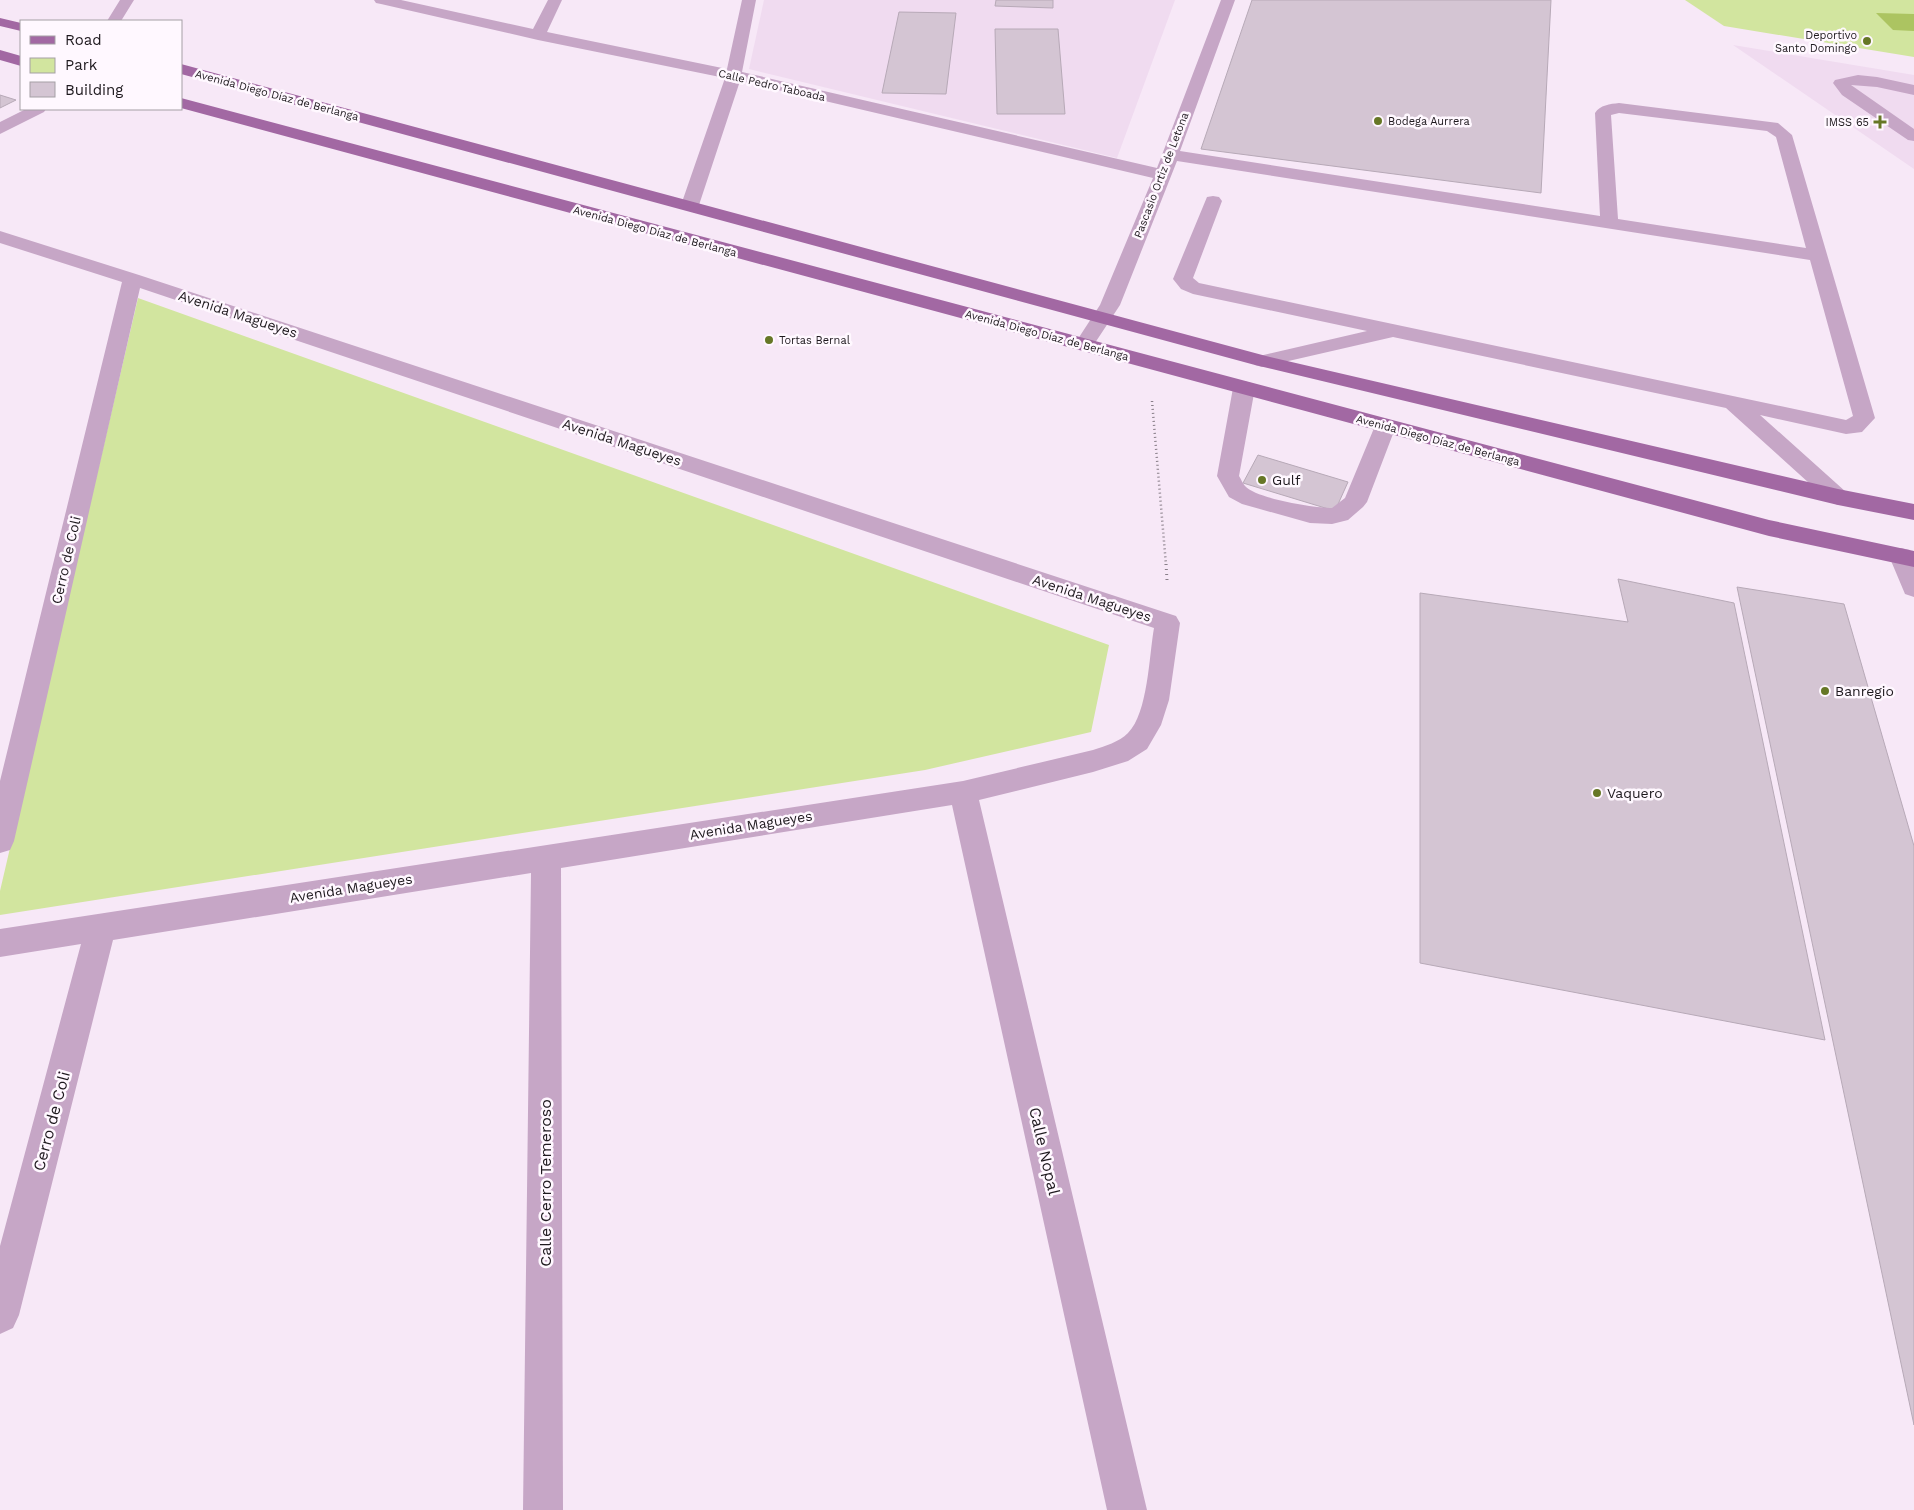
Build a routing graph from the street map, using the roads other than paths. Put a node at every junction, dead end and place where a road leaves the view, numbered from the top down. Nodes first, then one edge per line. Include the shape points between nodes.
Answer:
1 (127, 0) edge
2 (381, 0) edge
3 (555, 0) edge
4 (750, 0) edge
5 (1228, 0) edge
6 (115, 20) edge
7 (0, 22) edge
8 (20, 27) edge
9 (538, 36) junction
10 (0, 55) edge
11 (20, 61) edge
12 (182, 70) edge
13 (734, 75) junction
14 (1914, 90) edge
15 (182, 104) edge
16 (36, 110) edge
17 (0, 129) edge
18 (1914, 136) edge
19 (1170, 155) junction
20 (1163, 175) junction
21 (1213, 201) dead end
22 (690, 205) junction
23 (1609, 224) junction
24 (0, 237) edge
25 (1817, 256) junction
26 (132, 279) junction
27 (1101, 318) junction
28 (1395, 331) junction
29 (1084, 345) junction
30 (1262, 361) junction
31 (1244, 388) junction
32 (1734, 404) junction
33 (1385, 426) junction
34 (1838, 497) junction
35 (1914, 512) edge
36 (1908, 558) edge
37 (1914, 588) edge
38 (963, 792) junction
39 (0, 841) edge
40 (546, 857) junction
41 (101, 928) junction
42 (0, 942) edge
43 (0, 1315) edge
44 (543, 1510) edge
45 (1127, 1510) edge

1 - 6 street
2 - 9 street, Calle Pedro Taboada
3 - 9 street
4 - 13 street
5 - 19 street, Pascasio Ortiz de Letona
7 - 8 main road
9 - 13 street, Calle Pedro Taboada
10 - 11 main road
12 - 22 main road, Avenida Diego Díaz de Berlanga
13 - 20 street, Calle Pedro Taboada
13 - 22 street
14 - 18 street via 1864,80 1841,83 1848,92
15 - 29 main road, Avenida Diego Díaz de Berlanga
16 - 17 street
19 - 20 street, Pascasio Ortiz de Letona
19 - 23 street
20 - 27 street, Pascasio Ortiz de Letona via 1110,305
21 - 28 street via 1183,279 1188,285 1198,290
22 - 27 main road, Avenida Diego Díaz de Berlanga
23 - 25 street
23 - 25 street via 1603,113 1619,108 1772,128 1784,134
24 - 26 street, Avenida Magueyes
25 - 32 street via 1864,418 1854,427 1846,427
26 - 38 street, Avenida Magueyes via 1167,623 1156,700 1148,725 1137,741 1118,753 1093,761
26 - 39 street, Cerro de Coli
27 - 29 street, Pascasio Ortiz de Letona
27 - 30 main road, Avenida Diego Díaz de Berlanga
28 - 30 street
28 - 32 street
29 - 31 main road, Avenida Diego Díaz de Berlanga
30 - 34 main road, Avenida Diego Díaz de Berlanga
31 - 33 main road, Avenida Diego Díaz de Berlanga
31 - 33 street via 1228,476 1237,492 1259,502 1310,515 1340,514 1355,502
32 - 34 street
33 - 36 main road, Avenida Diego Díaz de Berlanga via 1769,528
34 - 35 main road, Avenida Diego Díaz de Berlanga
36 - 37 street
38 - 40 street, Avenida Magueyes
38 - 45 street, Calle Nopal
40 - 41 street, Avenida Magueyes
40 - 44 street, Calle Cerro Temeroso
41 - 42 street, Avenida Magueyes
41 - 43 street, Cerro de Coli

